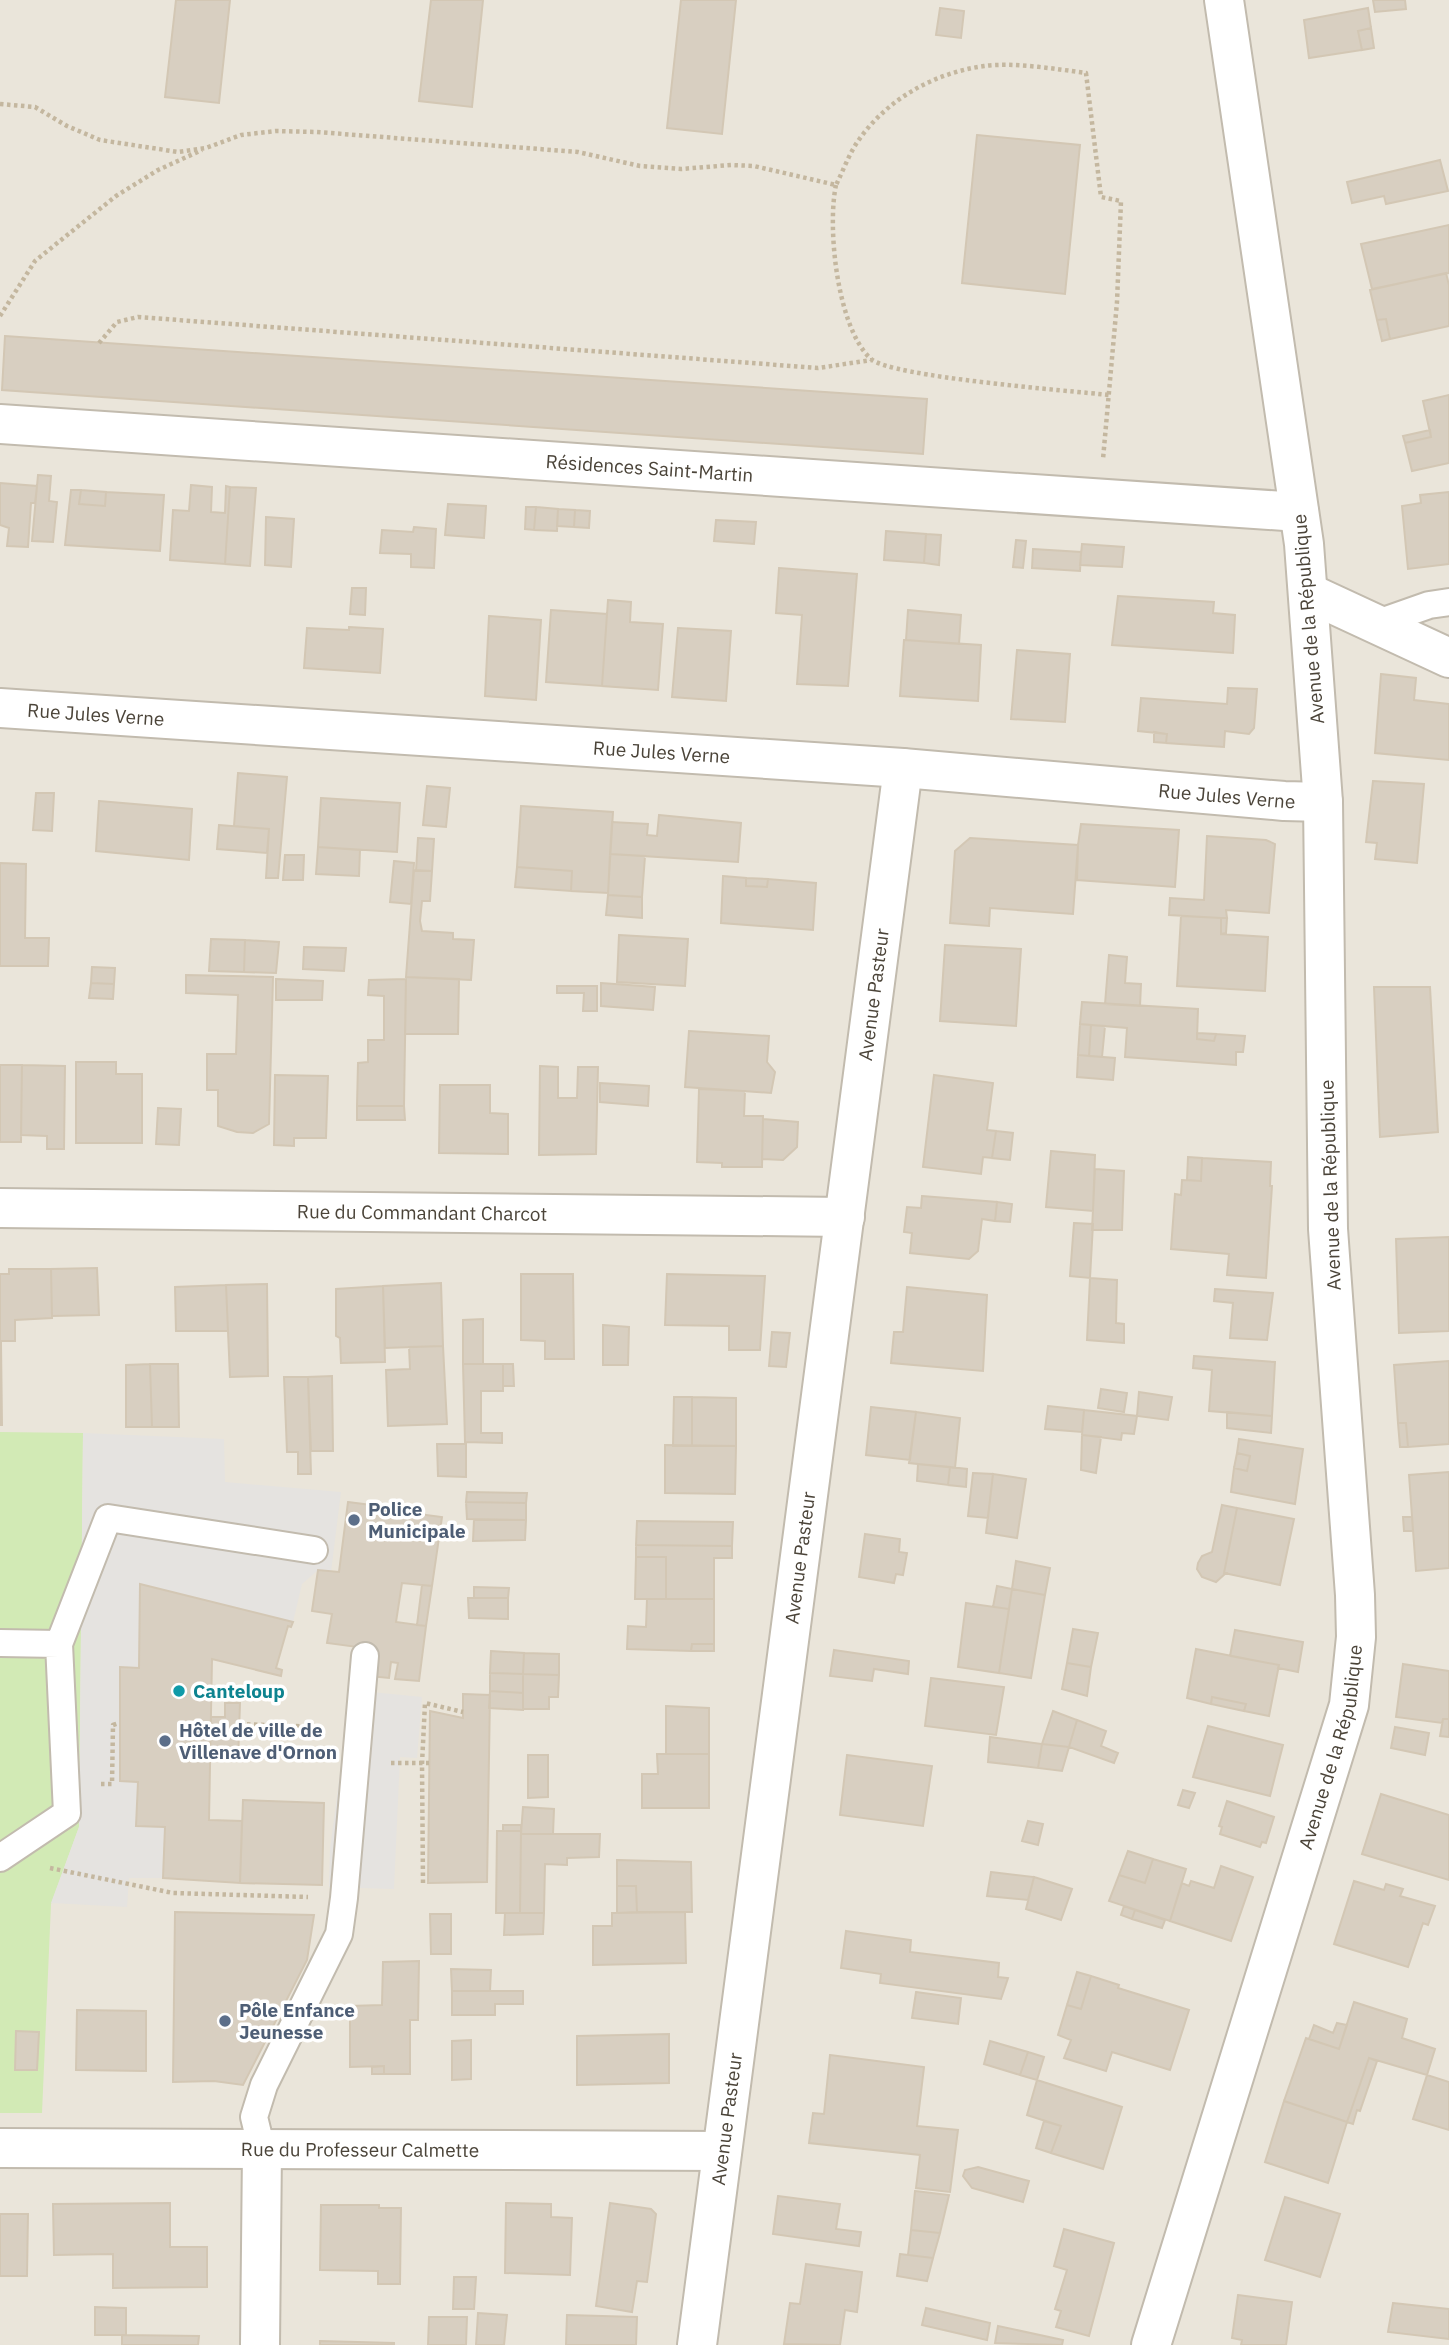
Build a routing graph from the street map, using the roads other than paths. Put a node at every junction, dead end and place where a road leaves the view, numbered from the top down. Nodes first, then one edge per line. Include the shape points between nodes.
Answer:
1 (1224, 0) edge
2 (0, 424) edge
3 (1300, 512) junction
4 (1309, 593) junction
5 (1449, 602) edge
6 (1375, 624) junction
7 (1449, 658) edge
8 (0, 708) edge
9 (903, 768) junction
10 (1323, 802) junction
11 (0, 1208) edge
12 (845, 1217) junction
13 (314, 1550) dead end
14 (0, 1643) edge
15 (60, 1644) junction
16 (365, 1656) dead end
17 (0, 1858) edge
18 (0, 2148) edge
19 (262, 2150) junction
20 (722, 2151) junction
21 (260, 2345) edge
22 (697, 2345) edge
23 (1151, 2345) edge

1 - 3 street, Avenue de la République
2 - 3 street, Résidences Saint-Martin
3 - 4 street, Avenue de la République
4 - 6 street
4 - 10 street, Avenue de la République
5 - 6 lane
6 - 7 street
8 - 9 street, Rue Jules Verne
9 - 10 street, Rue Jules Verne
9 - 12 street, Avenue Pasteur
10 - 23 street, Avenue de la République via 1328,1229 1355,1595 1349,1705
11 - 12 street, Rue du Commandant Charcot
12 - 20 street, Avenue Pasteur
13 - 15 lane via 108,1518
14 - 15 lane
15 - 17 lane via 66,1813
16 - 19 lane via 339,1934 264,2085 254,2117
18 - 19 street, Rue du Professeur Calmette
19 - 20 street, Rue du Professeur Calmette
19 - 21 street
20 - 22 street, Avenue Pasteur

